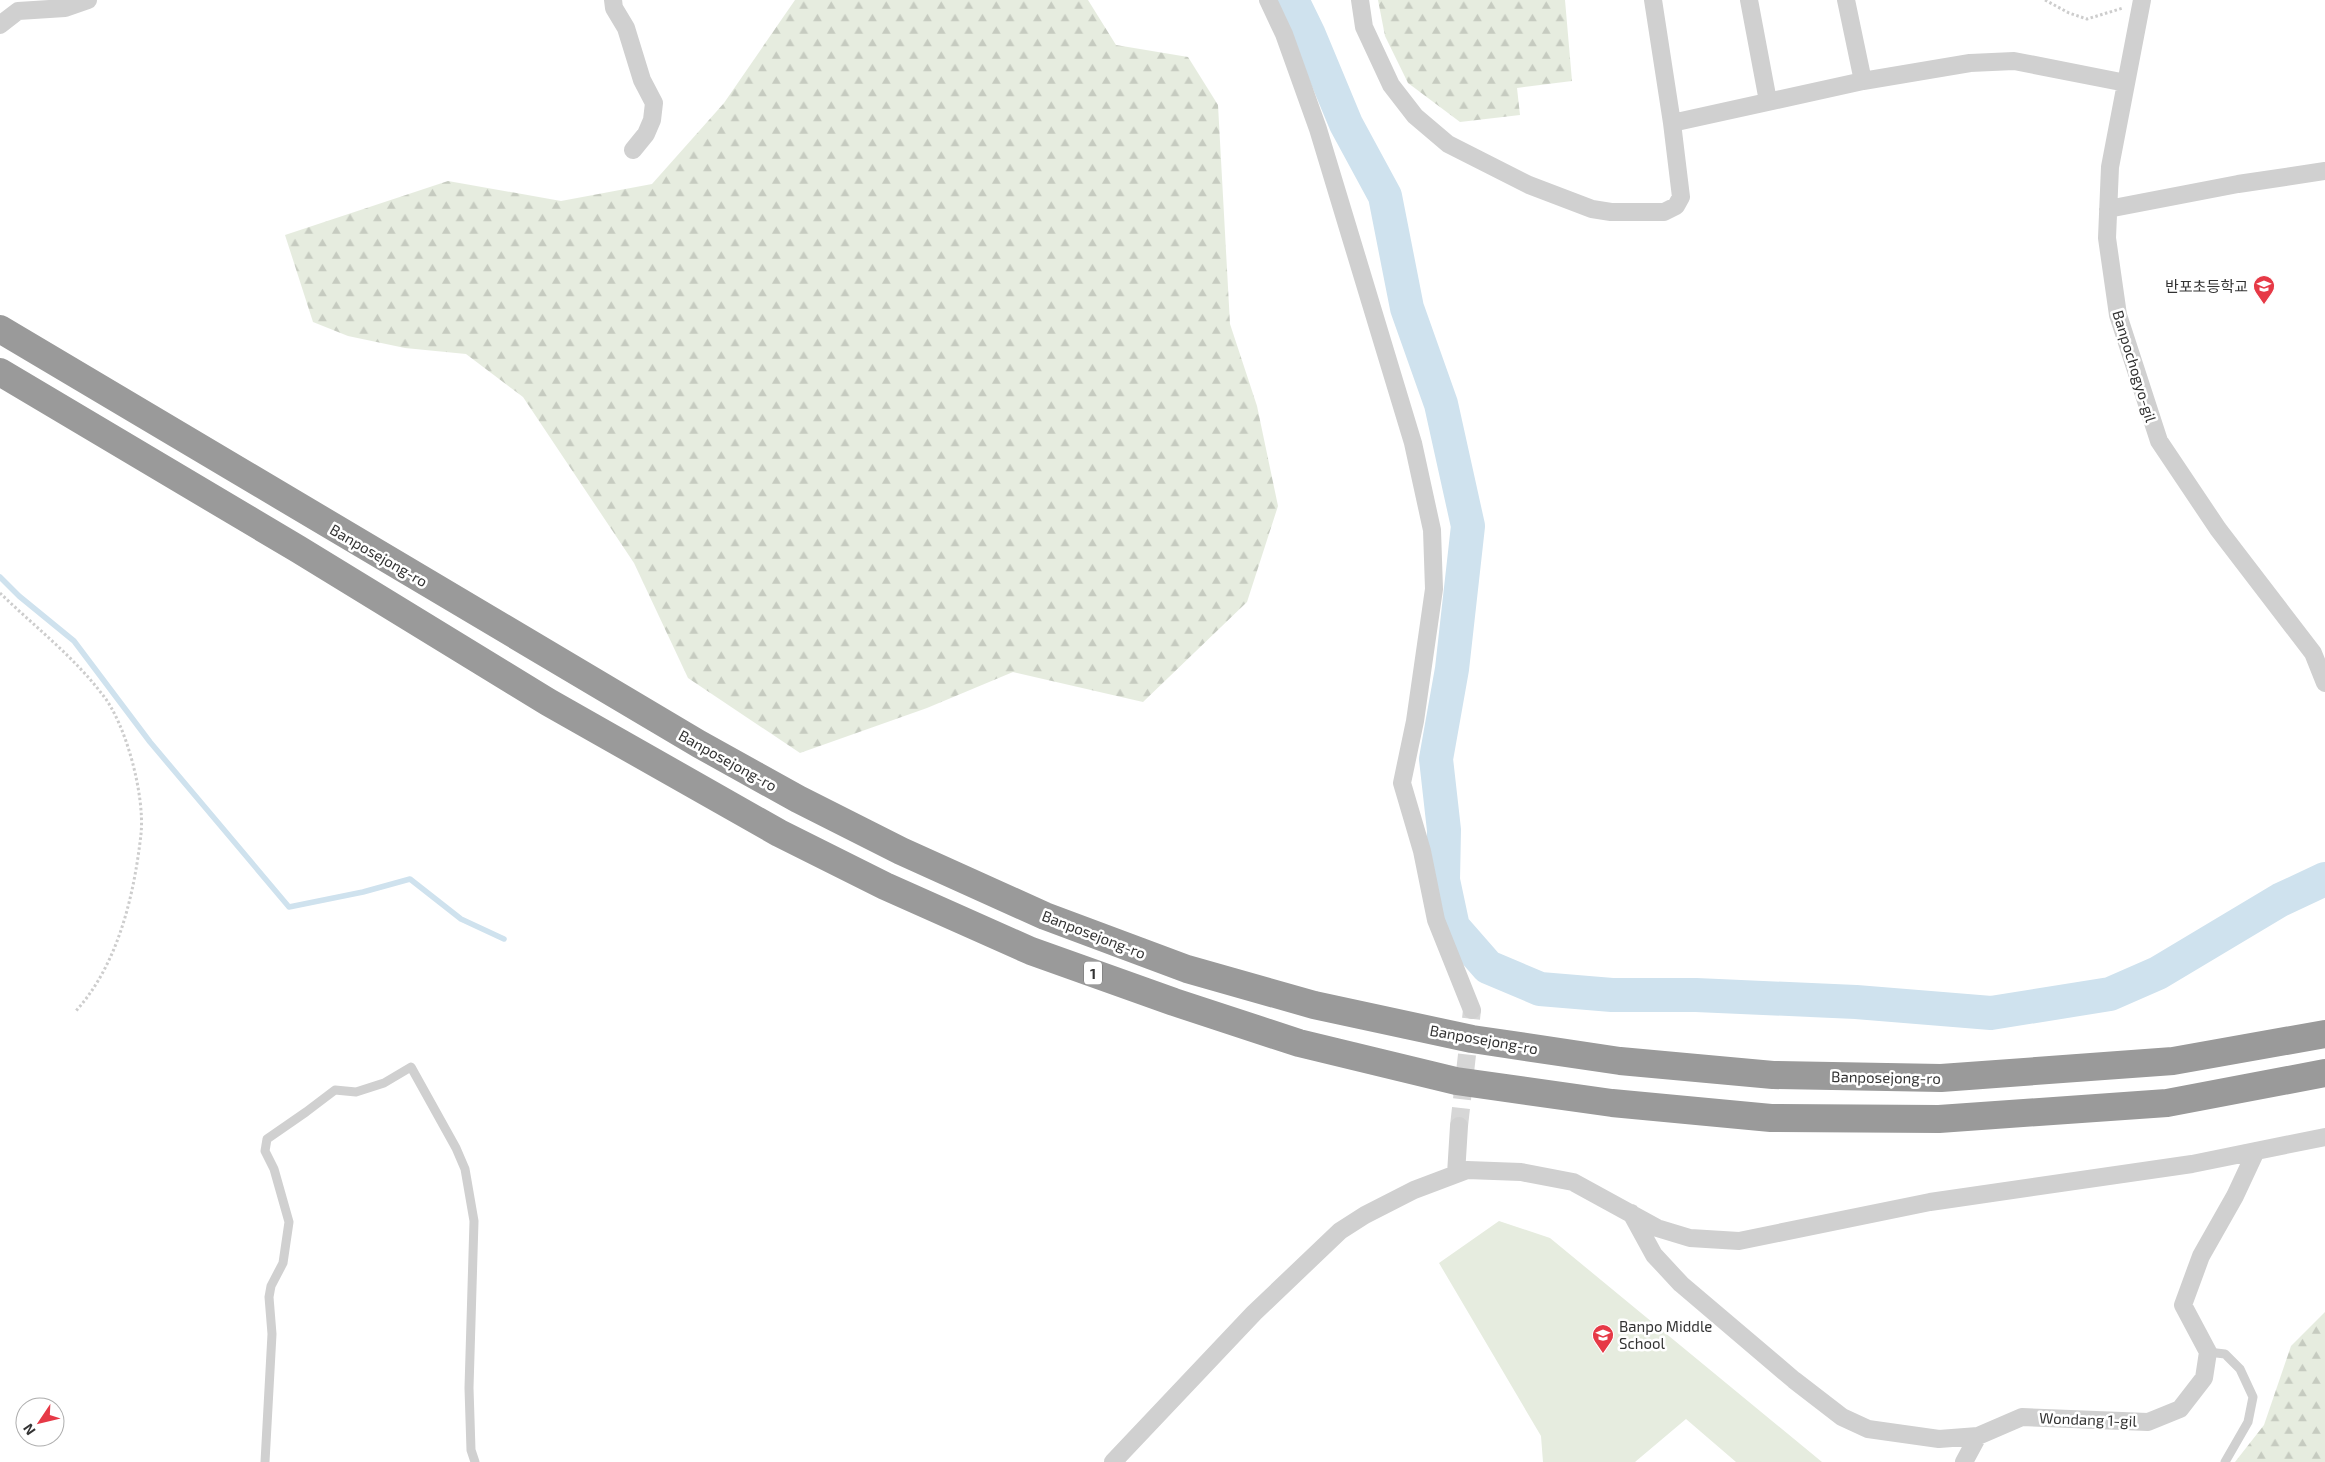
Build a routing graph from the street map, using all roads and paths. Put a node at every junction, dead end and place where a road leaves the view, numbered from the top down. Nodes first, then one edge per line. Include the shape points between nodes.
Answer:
1 (88, 0) edge
2 (613, 0) edge
3 (1268, 0) edge
4 (1360, 0) edge
5 (1653, 0) edge
6 (1749, 0) edge
7 (1846, 0) edge
8 (2045, 0) edge
9 (2134, 3) edge
10 (0, 25) edge
11 (1863, 81) junction
12 (2126, 83) junction
13 (1768, 101) junction
14 (1672, 123) junction
15 (633, 150) dead end
16 (2325, 171) edge
17 (2108, 209) junction
18 (0, 322) edge
19 (0, 329) edge
20 (0, 372) edge
21 (75, 374) junction
22 (0, 378) edge
23 (53, 403) junction
24 (0, 593) edge
25 (2325, 683) edge
26 (1472, 1010) tunnel mouth
27 (75, 1012) dead end
28 (2319, 1035) edge
29 (2323, 1074) edge
30 (1459, 1126) tunnel mouth
31 (2325, 1137) edge
32 (2256, 1151) junction
33 (1456, 1174) junction
34 (1631, 1213) junction
35 (2208, 1352) junction
36 (1978, 1436) junction
37 (266, 1462) edge
38 (475, 1462) edge
39 (1113, 1462) edge
40 (1964, 1462) edge
41 (2225, 1462) edge

1 - 10 street via 65,8 18,11
2 - 15 street via 626,28 642,80 654,103 646,134
3 - 26 street via 1284,34 1318,129 1413,443 1432,530 1434,589 1415,721 1402,783 1422,851 1436,920
4 - 14 street via 1364,27 1391,85 1416,116 1448,144 1538,188 1592,209 1664,212 1676,206 1681,197
5 - 14 street
6 - 13 street
7 - 11 street
8 - 9 path via 2087,19
9 - 12 street, Banpochogyo-gil
11 - 12 street via 1970,63 2014,61
11 - 13 street
12 - 17 street, Banpochogyo-gil via 2110,167
13 - 14 street
16 - 17 street
17 - 25 street, Banpochogyo-gil via 2107,238 2118,315 2159,441 2218,529 2314,653
18 - 21 highway
19 - 21 highway, Banposejong-ro
20 - 23 highway, 1
21 - 28 highway, Banposejong-ro via 698,744 798,799 901,851 1045,916 1187,969 1314,1005 1472,1039 1620,1060 1774,1075 1941,1078 2173,1061
22 - 23 highway
23 - 29 highway, 1 via 548,702 779,833 885,886 1031,951 1299,1043 1456,1081 1612,1103 1771,1118 1939,1119 2167,1103
24 - 27 path via 62,650 103,694 122,728 138,788 141,832 129,900 114,953 88,998
30 - 33 street
31 - 32 street
32 - 34 street via 2192,1164 1930,1202 1740,1241 1690,1238 1657,1228
32 - 35 street via 2201,1256 2183,1305
33 - 34 street via 1467,1170 1521,1172 1573,1182
33 - 39 street via 1414,1190 1340,1231 1254,1313
34 - 36 street, Wondang 1-gil via 1654,1255 1681,1284 1842,1417 1868,1429 1939,1440
35 - 36 street, Wondang 1-gil via 2204,1378 2180,1409 2148,1422 2022,1417
35 - 41 lane via 2225,1354 2240,1370 2253,1397 2248,1422
36 - 40 street
37 - 38 lane via 272,1334 269,1297 283,1262 289,1222 274,1169 265,1151 266,1138 335,1090 356,1092 384,1083 411,1067 465,1169 474,1221 469,1388 471,1450

